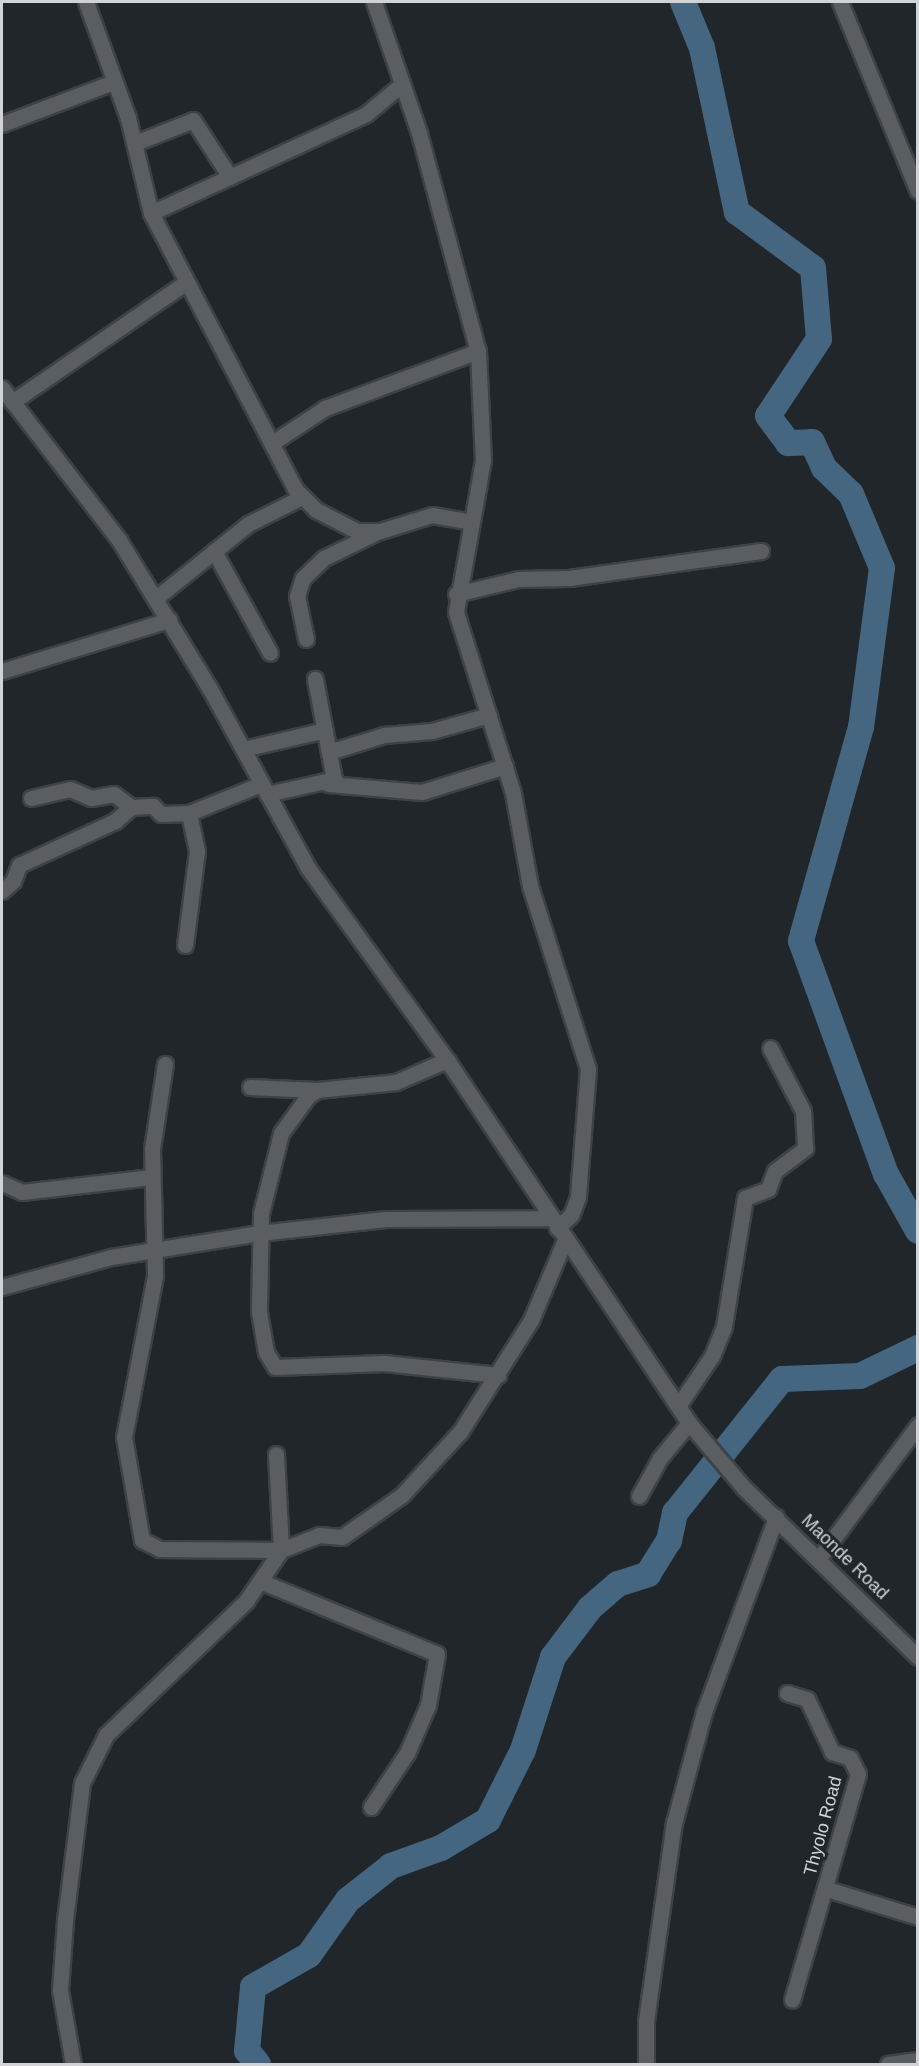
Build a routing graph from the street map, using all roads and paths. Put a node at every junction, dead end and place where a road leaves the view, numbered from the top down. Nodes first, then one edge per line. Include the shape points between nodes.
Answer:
1 (86, 2) edge
2 (374, 2) edge
3 (840, 2) edge
4 (113, 82) junction
5 (401, 86) junction
6 (2, 124) edge
7 (135, 143) junction
8 (230, 177) junction
9 (918, 191) edge
10 (151, 213) junction
11 (185, 283) junction
12 (478, 351) junction
13 (2, 388) edge
14 (12, 402) junction
15 (272, 443) junction
16 (302, 497) junction
17 (471, 522) junction
18 (380, 531) junction
19 (214, 551) junction
20 (761, 551) dead end
21 (456, 594) junction
22 (156, 598) junction
23 (169, 620) junction
24 (306, 639) dead end
25 (270, 653) dead end
26 (2, 671) edge
27 (315, 680) dead end
28 (489, 715) junction
29 (325, 730) junction
30 (243, 749) junction
31 (329, 752) junction
32 (505, 766) junction
33 (328, 784) junction
34 (264, 789) junction
35 (31, 798) dead end
36 (131, 807) junction
37 (189, 813) junction
38 (8, 869) edge
39 (2, 891) edge
40 (185, 945) dead end
41 (770, 1048) dead end
42 (447, 1060) junction
43 (165, 1064) dead end
44 (250, 1087) dead end
45 (317, 1090) junction
46 (151, 1177) junction
47 (2, 1183) edge
48 (558, 1229) junction
49 (259, 1233) junction
50 (156, 1249) junction
51 (2, 1287) edge
52 (498, 1375) junction
53 (678, 1406) junction
54 (689, 1423) junction
55 (918, 1425) edge
56 (276, 1454) dead end
57 (639, 1496) dead end
58 (776, 1517) junction
59 (281, 1550) junction
60 (819, 1558) junction
61 (260, 1581) junction
62 (918, 1657) edge
63 (787, 1693) dead end
64 (371, 1807) dead end
65 (827, 1889) junction
66 (918, 1917) edge
67 (792, 2000) dead end
68 (918, 2060) edge
69 (73, 2064) edge
70 (646, 2064) edge
71 (888, 2064) edge

1 - 4 street
2 - 5 street
3 - 9 street
4 - 6 street
4 - 7 street
5 - 8 street via 366,114
5 - 12 street via 465,291
7 - 8 street via 193,120
7 - 10 street
8 - 10 street
10 - 11 street
11 - 14 street
11 - 15 street
12 - 15 street via 325,408
12 - 17 street via 484,433
13 - 14 street, Maonde Road
14 - 22 street, Maonde Road via 92,501
15 - 16 street
16 - 18 street via 343,525
16 - 19 street via 248,524
17 - 18 street via 432,515
17 - 21 street
18 - 24 street via 324,558 303,578 297,596
19 - 22 street
19 - 25 street
20 - 21 street via 569,578 518,579
21 - 28 street via 456,612
22 - 23 street, Maonde Road
23 - 26 street
23 - 30 street, Maonde Road
27 - 29 street
28 - 31 street via 432,730 384,735
28 - 32 street
29 - 30 street
29 - 31 street
30 - 34 street, Maonde Road
31 - 33 street via 334,776
32 - 33 street via 422,792
32 - 48 street via 530,886 588,1069 578,1197 571,1215
33 - 34 street
34 - 37 street
34 - 42 street, Maonde Road via 308,868
35 - 36 street via 70,789 92,798 114,794
36 - 37 street
36 - 38 street via 115,821 43,849
37 - 40 street via 197,851
38 - 39 street via 13,881
41 - 53 street via 804,1111 805,1148 775,1171 766,1191 745,1198 724,1326 712,1356
42 - 45 street via 396,1082
42 - 48 street, Maonde Road
43 - 46 street
44 - 45 street
45 - 49 street via 281,1132
46 - 47 street via 22,1192
46 - 50 street
48 - 49 street via 385,1219
48 - 52 street via 531,1320
48 - 53 street, Maonde Road
49 - 50 street
49 - 52 street via 259,1312 266,1352 276,1367 394,1363
50 - 51 street
50 - 59 street via 124,1437 142,1540 160,1549
52 - 59 street via 460,1432 382,1511 342,1538 319,1535
53 - 54 street, Maonde Road
54 - 57 street via 660,1458
54 - 58 street, Maonde Road via 743,1487
55 - 60 street
56 - 59 street
58 - 60 street, Maonde Road
58 - 70 street via 704,1712 674,1823 646,2021
59 - 61 street
60 - 62 street, Maonde Road
61 - 64 street via 437,1654 428,1706 406,1753
61 - 69 street via 106,1735 82,1783 60,1970
63 - 65 street, Thyolo Road via 807,1699 832,1752 849,1758 858,1774
65 - 66 street
65 - 67 street, Thyolo Road
68 - 71 street

